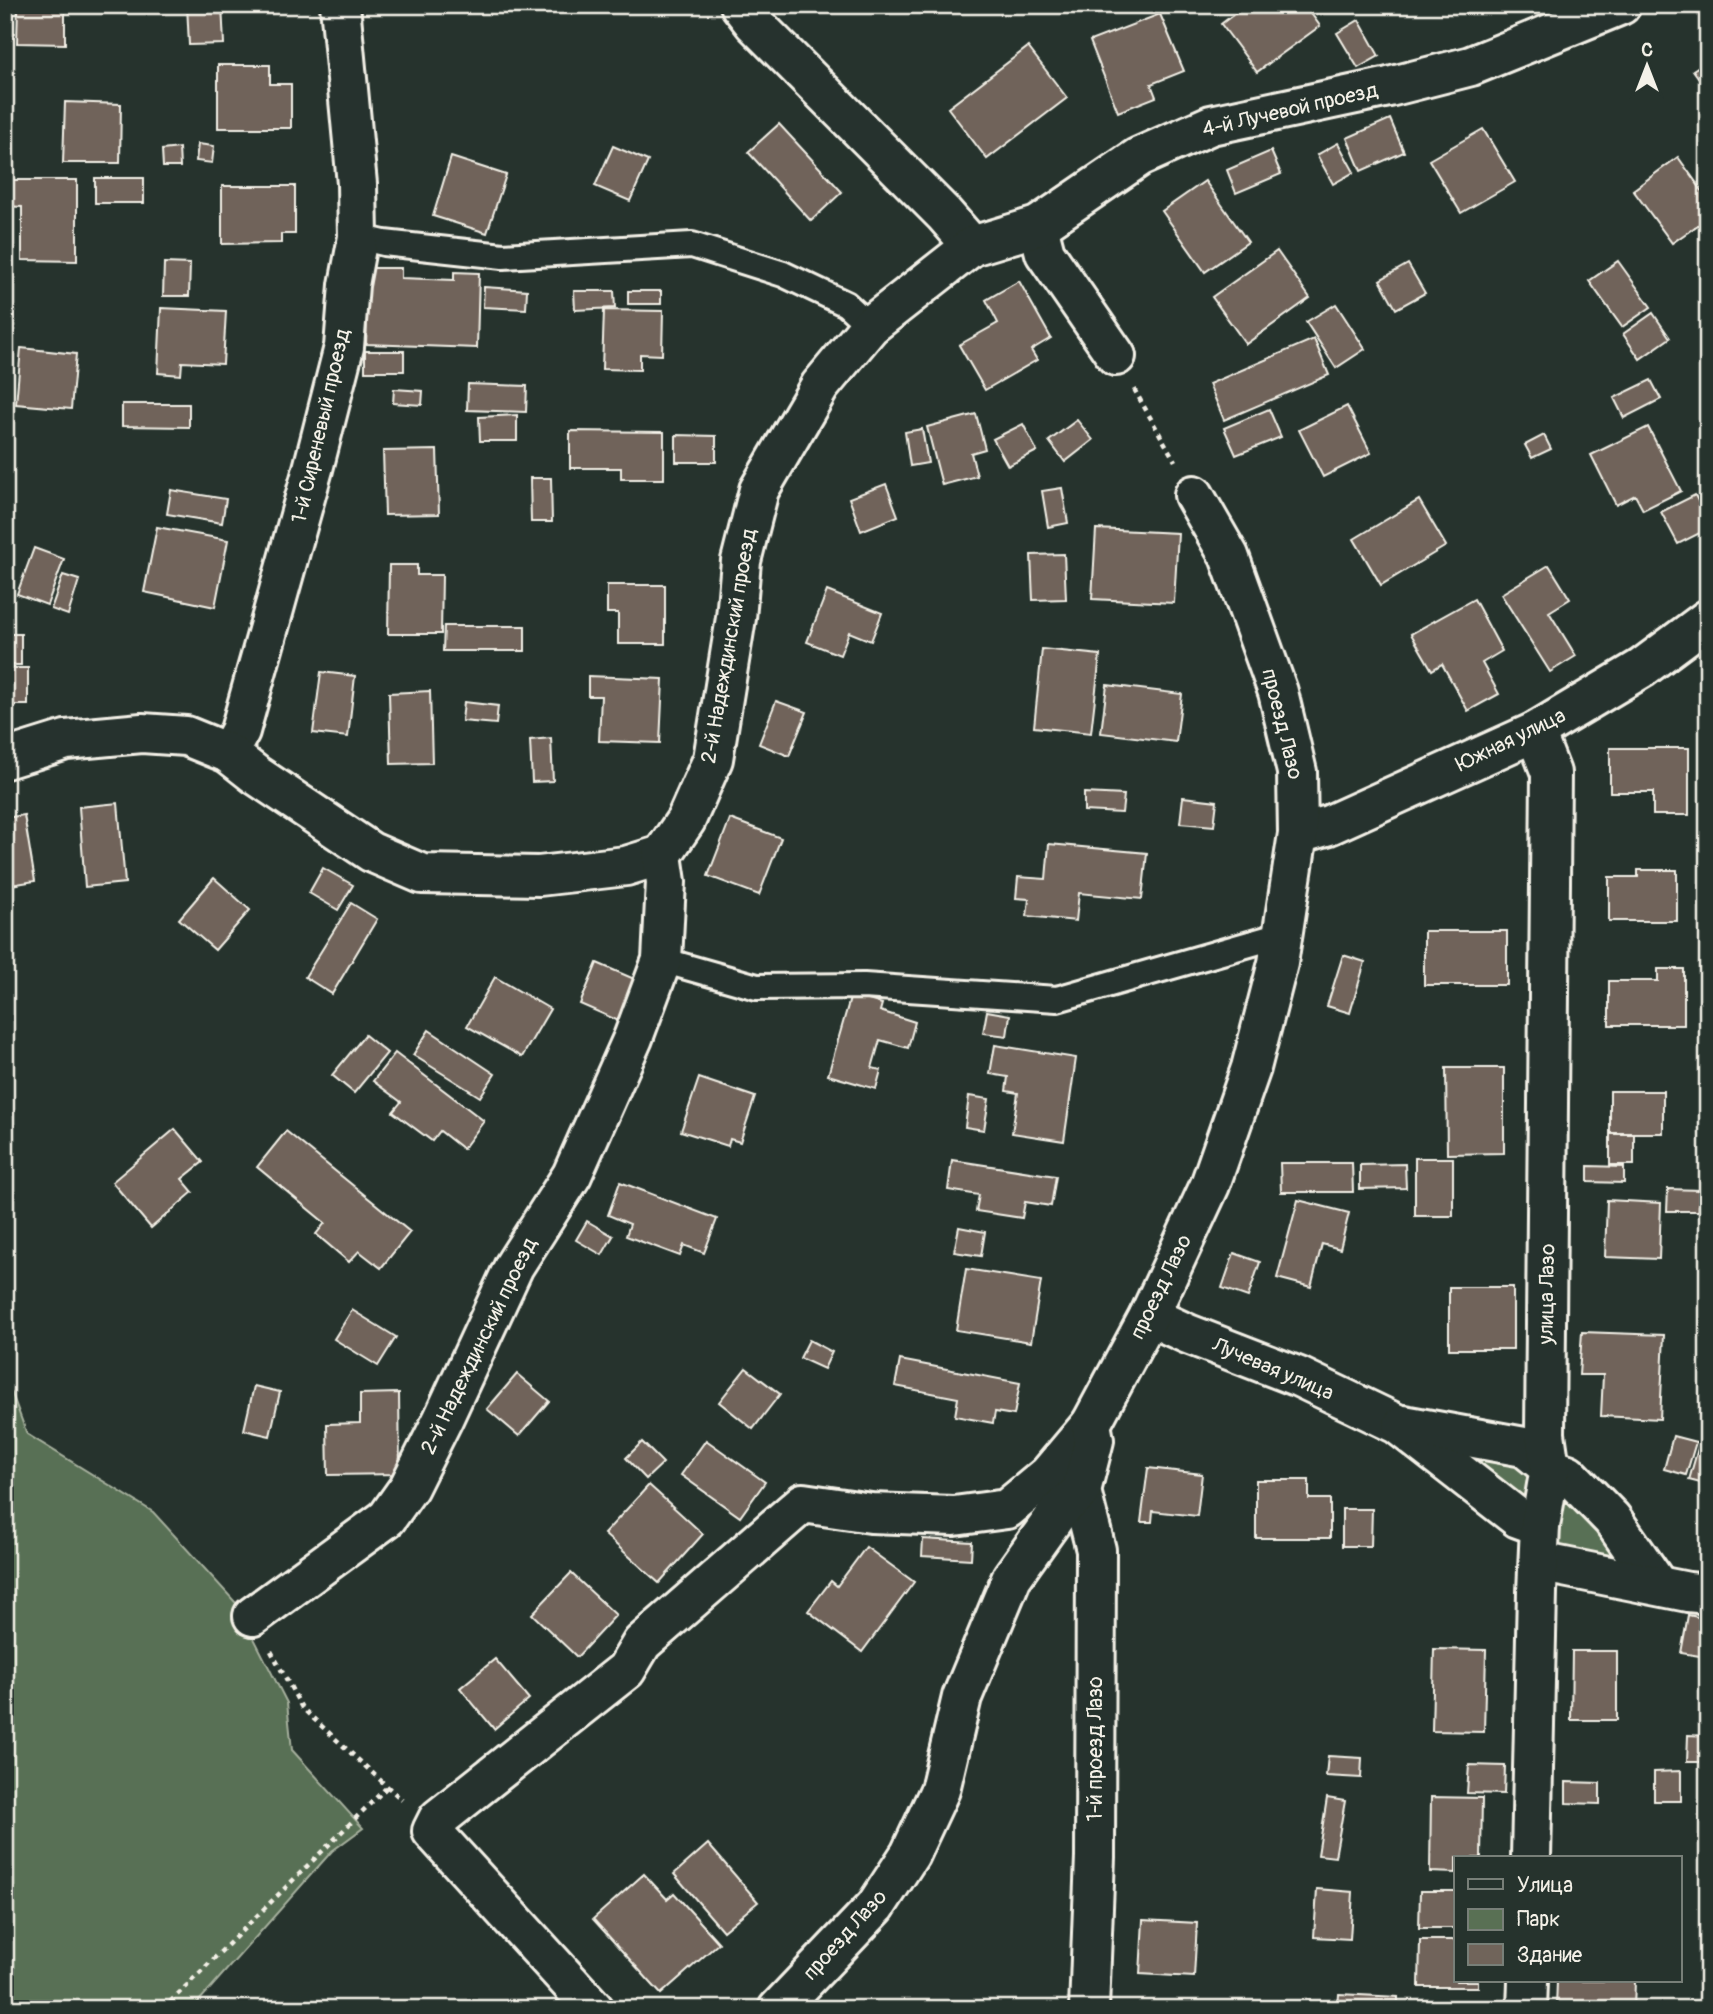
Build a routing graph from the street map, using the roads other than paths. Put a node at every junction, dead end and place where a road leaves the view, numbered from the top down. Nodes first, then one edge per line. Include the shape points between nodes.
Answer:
1 (340, 5) edge
2 (740, 5) edge
3 (1621, 5) edge
4 (1038, 226) junction
5 (358, 237) junction
6 (972, 246) junction
7 (870, 326) junction
8 (1116, 356) road end
9 (1194, 495) road end
10 (1708, 619) edge
11 (1535, 732) junction
12 (228, 753) junction
13 (5, 759) edge
14 (1298, 834) junction
15 (662, 855) junction
16 (1281, 935) junction
17 (662, 960) junction
18 (1149, 1316) junction
19 (1091, 1424) junction
20 (1397, 1424) junction
21 (1550, 1468) junction
22 (1081, 1491) junction
23 (1540, 1544) junction
24 (1657, 1584) junction
25 (1708, 1594) edge
26 (253, 1616) road end
27 (1531, 1856) edge
28 (1528, 1982) edge
29 (594, 2009) edge
30 (778, 2009) edge
31 (1089, 2009) edge
32 (1527, 2009) edge

1 - 5 street, 1-й Сиреневый проезд via 358,184
2 - 6 street
3 - 4 street, 4-й Лучевой проезд via 1471,66 1211,125 1139,157
4 - 6 street, 4-й Лучевой проезд
4 - 8 street via 1045,254
5 - 7 lane via 503,256 692,245 783,274 846,304
5 - 12 street, 1-й Сиреневый проезд via 344,347 240,731
6 - 7 street, 2-й Надеждинский проезд
7 - 15 street, 2-й Надеждинский проезд via 820,386 759,490 741,561 713,759 686,820
9 - 14 street, проезд Лазо via 1229,556 1278,692 1297,772
10 - 11 street, Южная улица via 1642,668
11 - 14 street, Южная улица via 1329,825
11 - 21 street, улица Лазо via 1551,773 1545,1434
12 - 13 street via 186,736 142,733 66,740
12 - 15 street via 371,852 422,874 539,876 626,866
14 - 16 street, проезд Лазо
15 - 17 street, 2-й Надеждинский проезд via 666,882
16 - 17 lane via 1057,999 864,986 757,987
16 - 18 street, проезд Лазо via 1251,1068 1210,1185
17 - 26 street, 2-й Надеждинский проезд via 572,1175 514,1266 409,1486 387,1518
18 - 19 street, проезд Лазо
18 - 20 street, Лучевая улица via 1299,1377
19 - 22 street, проезд Лазо via 1094,1440
19 - 29 street via 1048,1475 1007,1509 954,1516 871,1513 803,1503 642,1643 626,1670 438,1819 432,1831
20 - 21 street, Лучевая улица via 1524,1447
20 - 23 street, Лучевая улица via 1518,1518
21 - 23 street, улица Лазо
21 - 24 street, Лучевая улица via 1568,1474 1612,1519
22 - 30 street, проезд Лазо via 1059,1511 1012,1577 962,1697 940,1790 910,1854 876,1906
22 - 31 street, 1-й проезд Лазо via 1096,1550 1095,1857
23 - 24 street, Лучевая улица
23 - 27 street, улица Лазо
24 - 25 street, Лучевая улица
28 - 32 street

